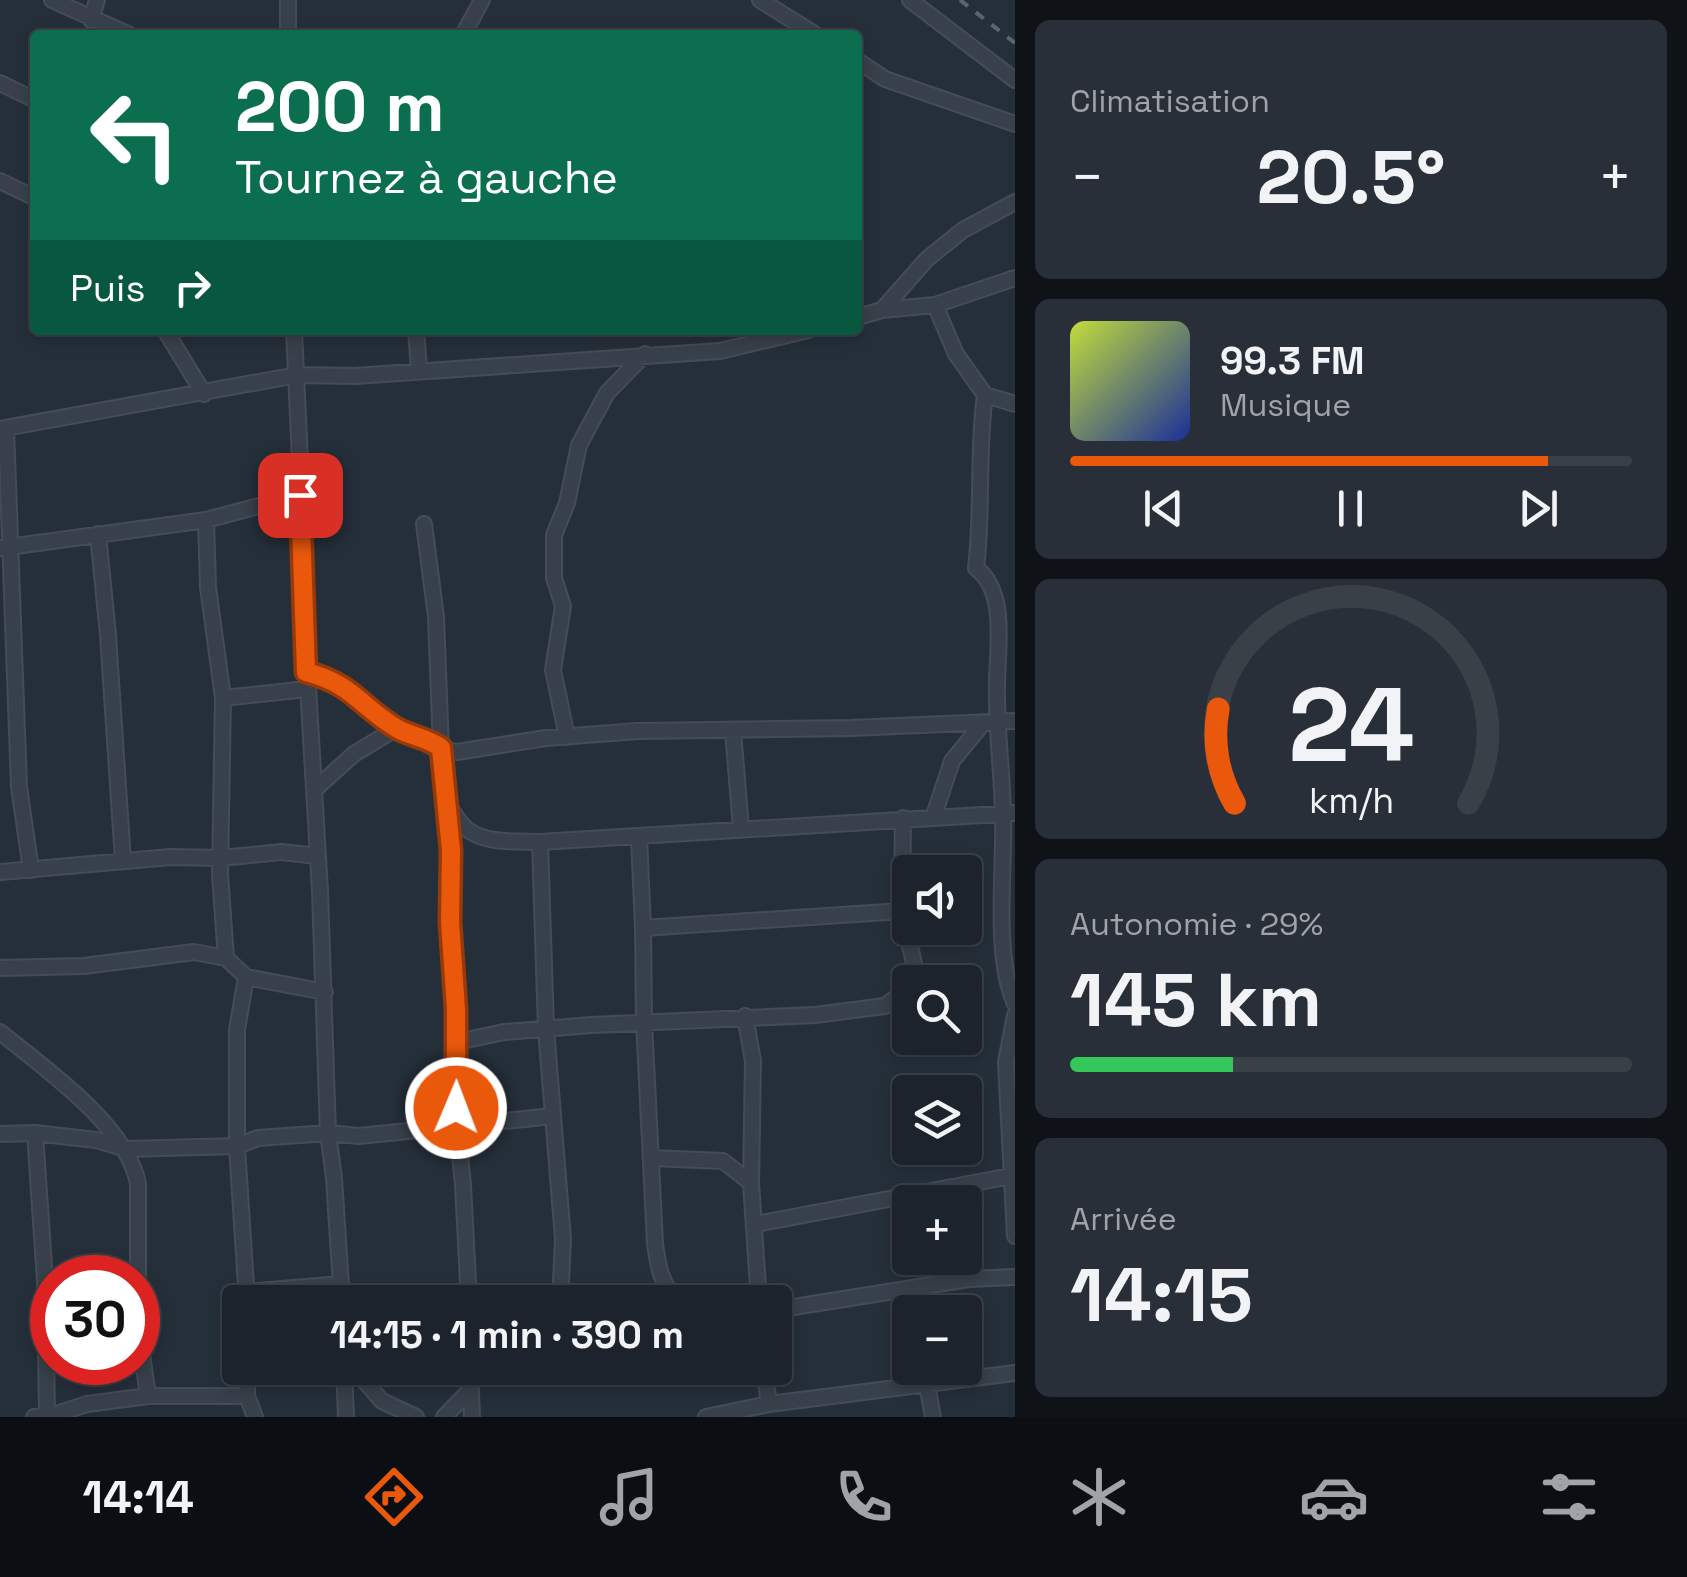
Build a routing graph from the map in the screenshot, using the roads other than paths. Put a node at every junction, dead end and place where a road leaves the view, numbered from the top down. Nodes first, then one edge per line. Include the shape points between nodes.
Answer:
1 (52, 0) edge
2 (97, 0) edge
3 (288, 0) edge
4 (482, 0) edge
5 (760, 0) edge
6 (910, 0) edge
7 (91, 20) junction
8 (117, 30) edge
9 (288, 30) edge
10 (465, 30) edge
11 (808, 30) edge
12 (862, 65) edge
13 (1014, 80) edge
14 (0, 83) edge
15 (30, 98) edge
16 (1014, 124) edge
17 (0, 182) edge
18 (30, 196) edge
19 (1014, 202) edge
20 (1014, 278) edge
21 (936, 305) junction
22 (882, 310) junction
23 (862, 315) edge
24 (168, 335) edge
25 (294, 335) edge
26 (416, 335) edge
27 (787, 335) edge
28 (645, 354) junction
29 (419, 370) junction
30 (297, 375) junction
31 (204, 394) junction
32 (984, 395) junction
33 (1014, 404) edge
34 (3, 428) edge
35 (300, 495) junction
36 (206, 520) junction
37 (424, 524) dead end
38 (98, 534) junction
39 (4, 548) edge
40 (1014, 653) edge
41 (998, 666) junction
42 (306, 672) junction
43 (307, 689) junction
44 (223, 698) junction
45 (1014, 721) edge
46 (991, 722) junction
47 (397, 728) junction
48 (733, 731) junction
49 (567, 737) junction
50 (441, 748) junction
51 (314, 790) junction
52 (447, 804) junction
53 (1009, 814) edge
54 (903, 818) junction
55 (932, 818) junction
56 (741, 828) junction
57 (639, 838) junction
58 (540, 842) junction
59 (903, 855) edge
60 (318, 856) junction
61 (221, 858) junction
62 (123, 861) junction
63 (30, 870) junction
64 (0, 872) edge
65 (1009, 907) edge
66 (892, 913) edge
67 (643, 928) junction
68 (226, 958) junction
69 (0, 968) edge
70 (246, 977) junction
71 (325, 992) junction
72 (892, 1000) edge
73 (1014, 1004) edge
74 (745, 1016) junction
75 (1014, 1016) edge
76 (644, 1021) junction
77 (546, 1029) junction
78 (0, 1032) edge
79 (457, 1042) junction
80 (553, 1116) junction
81 (457, 1125) junction
82 (34, 1133) junction
83 (328, 1133) junction
84 (0, 1134) edge
85 (237, 1146) junction
86 (126, 1149) junction
87 (652, 1158) junction
88 (1011, 1176) junction
89 (751, 1183) junction
90 (756, 1224) junction
91 (1014, 1236) edge
92 (1014, 1277) edge
93 (342, 1284) joint
94 (246, 1285) edge
95 (335, 1285) edge
96 (467, 1285) edge
97 (561, 1285) edge
98 (664, 1285) edge
99 (758, 1285) edge
100 (792, 1307) edge
101 (1014, 1373) edge
102 (982, 1377) edge
103 (248, 1385) edge
104 (368, 1385) edge
105 (470, 1385) edge
106 (766, 1385) edge
107 (928, 1385) joint
108 (470, 1390) junction
109 (148, 1396) junction
110 (248, 1396) junction
111 (769, 1404) junction
112 (346, 1409) edge
113 (42, 1416) edge
114 (255, 1417) edge
115 (330, 1417) edge
116 (416, 1417) edge
117 (444, 1417) edge
118 (472, 1417) edge
119 (706, 1417) edge
120 (933, 1417) edge

1 - 7 street
2 - 7 street
3 - 9 street
4 - 10 street
5 - 11 street
6 - 13 street
7 - 8 street
12 - 16 street via 884,79
14 - 15 street
17 - 18 street
19 - 22 street via 951,239
20 - 21 street
21 - 22 street
21 - 32 street via 956,354
22 - 23 street
24 - 31 street
25 - 30 street
26 - 29 street
27 - 28 street via 720,350
28 - 29 street
28 - 49 street via 607,393 580,445 554,536 554,578 563,606 554,670
29 - 30 street
30 - 31 street
30 - 35 street
31 - 34 street
32 - 33 street
32 - 41 street via 976,568 985,575 998,618
34 - 39 street
35 - 36 street
35 - 42 street
36 - 38 street
36 - 44 street
37 - 50 street
38 - 39 street
38 - 62 street
39 - 63 street
40 - 41 street
41 - 46 street
42 - 43 street
42 - 47 street via 332,678
43 - 44 street
43 - 51 street
44 - 61 street
45 - 46 street
46 - 48 street
46 - 53 street
46 - 55 street via 952,762
47 - 50 street
47 - 51 street
48 - 49 street
48 - 56 street
49 - 50 street via 469,752
50 - 52 street
51 - 60 street
52 - 58 street via 469,832
52 - 79 street
53 - 55 street
53 - 65 street
54 - 55 street
54 - 56 street
54 - 59 street
56 - 57 street
57 - 58 street
57 - 67 street
58 - 77 street
60 - 61 street
60 - 71 street
61 - 62 street
61 - 68 street
62 - 63 street
63 - 64 street
65 - 73 street via 1004,973
66 - 67 street
67 - 76 street
68 - 69 street via 194,952
68 - 70 street
70 - 71 street
70 - 85 street via 238,1030
71 - 83 street
72 - 74 street via 787,1017
74 - 76 street
74 - 89 street via 753,1061
75 - 88 street via 1006,1062
76 - 77 street
76 - 87 street
77 - 79 street
77 - 80 street
78 - 86 street via 62,1080
79 - 81 street
80 - 81 street
80 - 97 street
81 - 83 street
81 - 96 street
82 - 84 street
82 - 86 street
82 - 113 street via 45,1281
83 - 85 street
83 - 93 street
85 - 86 street
85 - 94 street
86 - 109 street via 138,1184 138,1326
87 - 89 street via 723,1161
87 - 98 street
88 - 90 street
88 - 91 street
89 - 90 street
90 - 99 street
92 - 100 street
93 - 95 street
101 - 102 street
103 - 110 street
104 - 116 street via 382,1401
105 - 108 street
106 - 111 street
107 - 111 street
107 - 120 street
108 - 117 street
108 - 118 street
109 - 110 street
109 - 113 street
110 - 114 street
111 - 119 street
112 - 115 street

